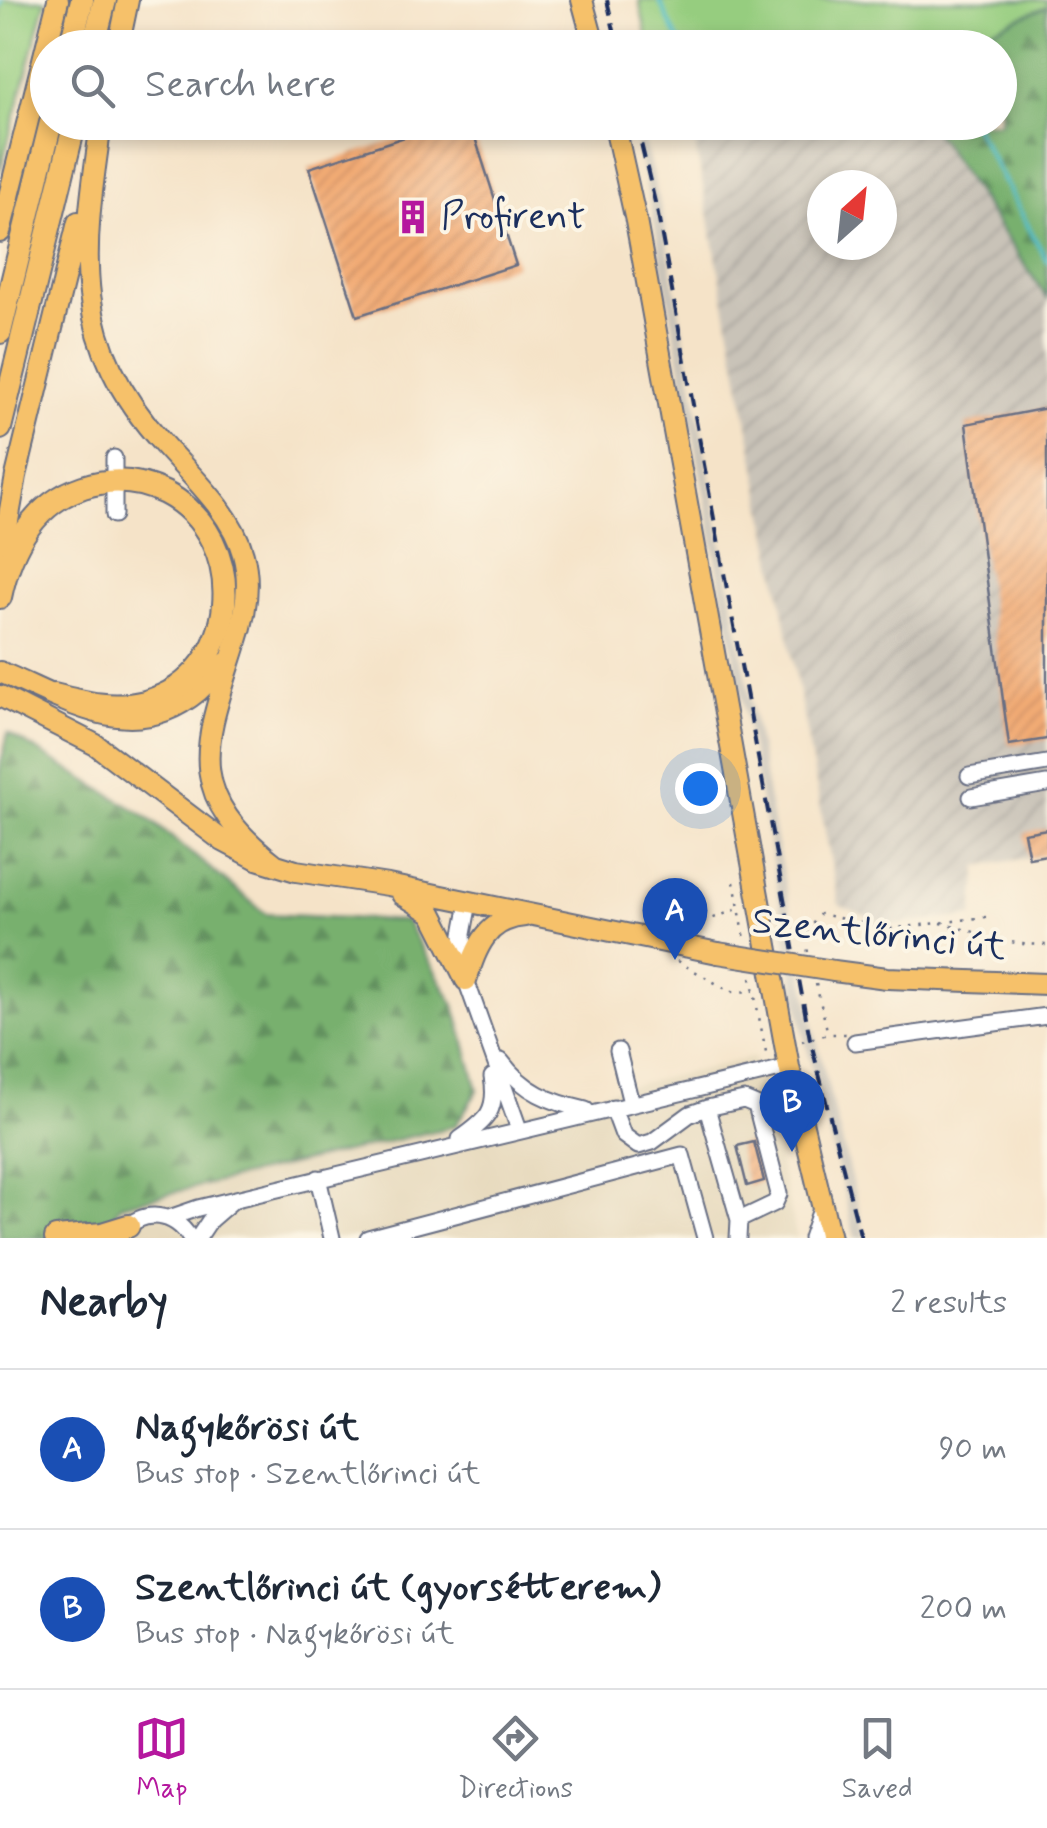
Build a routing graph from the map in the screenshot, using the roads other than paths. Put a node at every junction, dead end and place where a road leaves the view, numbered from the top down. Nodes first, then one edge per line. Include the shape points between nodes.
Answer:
1 (58, 0) edge
2 (82, 0) edge
3 (105, 0) edge
4 (128, 0) edge
5 (582, 0) edge
6 (50, 30) edge
7 (74, 30) edge
8 (98, 30) edge
9 (122, 30) edge
10 (590, 30) edge
11 (30, 109) edge
12 (26, 125) junction
13 (47, 140) edge
14 (71, 140) edge
15 (98, 140) edge
16 (99, 140) edge
17 (618, 140) edge
18 (0, 192) edge
19 (0, 232) edge
20 (0, 332) edge
21 (0, 428) edge
22 (114, 470) junction
23 (114, 515) dead end
24 (0, 566) edge
25 (0, 598) edge
26 (232, 658) junction
27 (0, 672) edge
28 (54, 694) junction
29 (0, 696) edge
30 (1047, 764) edge
31 (968, 776) dead end
32 (1047, 784) edge
33 (971, 797) dead end
34 (276, 865) junction
35 (388, 884) junction
36 (470, 902) junction
37 (537, 915) junction
38 (466, 980) junction
39 (1047, 984) edge
40 (1047, 1016) edge
41 (855, 1042) road end
42 (491, 1048) junction
43 (618, 1050) dead end
44 (779, 1069) junction
45 (631, 1103) junction
46 (613, 1108) junction
47 (707, 1108) junction
48 (595, 1112) junction
49 (519, 1129) junction
50 (451, 1145) junction
51 (318, 1178) junction
52 (234, 1199) junction
53 (822, 1206) junction
54 (169, 1218) junction
55 (739, 1220) junction
56 (123, 1232) edge
57 (56, 1238) edge
58 (190, 1238) edge
59 (198, 1238) edge
60 (332, 1238) edge
61 (368, 1238) edge
62 (705, 1238) edge
63 (738, 1238) edge
64 (810, 1238) edge
65 (830, 1238) edge

1 - 6 main road
2 - 7 highway
3 - 8 highway
4 - 9 main road
5 - 10 main road
11 - 12 main road
12 - 18 main road
12 - 19 main road
13 - 20 highway
14 - 21 highway
15 - 24 main road
16 - 26 main road via 86,234 94,326 129,401 239,544 246,603
17 - 44 main road via 784,1040
22 - 23 street
22 - 25 highway via 37,516 16,547
22 - 28 highway via 159,490 196,517 224,570 224,616 200,667 158,697 112,706
26 - 28 main road via 197,692 152,714 112,718
26 - 34 main road via 207,740 206,766 236,831
27 - 28 main road
29 - 34 main road, Szentlőrinci út via 96,745 223,841
30 - 31 street
32 - 33 street
34 - 35 main road, Szentlőrinci út
35 - 36 main road, Szentlőrinci út
35 - 38 main road via 432,912
36 - 37 main road, Szentlőrinci út
36 - 38 street via 463,934
37 - 38 main road via 514,917 486,932
37 - 39 main road, Szentlőrinci út, bridge via 834,972
38 - 42 street
40 - 41 street
42 - 48 street via 540,1097
42 - 49 street
42 - 50 street via 496,1095 490,1113
43 - 45 street
44 - 45 street
44 - 53 main road
45 - 46 street
46 - 47 street via 623,1136 638,1146
46 - 48 street
47 - 55 street
47 - 55 street via 744,1100 758,1107 779,1194
48 - 49 street
49 - 50 street
50 - 51 street
51 - 52 street
51 - 60 street
52 - 54 street
52 - 59 street
53 - 64 street
53 - 65 main road
54 - 56 street via 147,1216
54 - 58 street
55 - 63 street
56 - 57 highway
61 - 62 street via 682,1155

